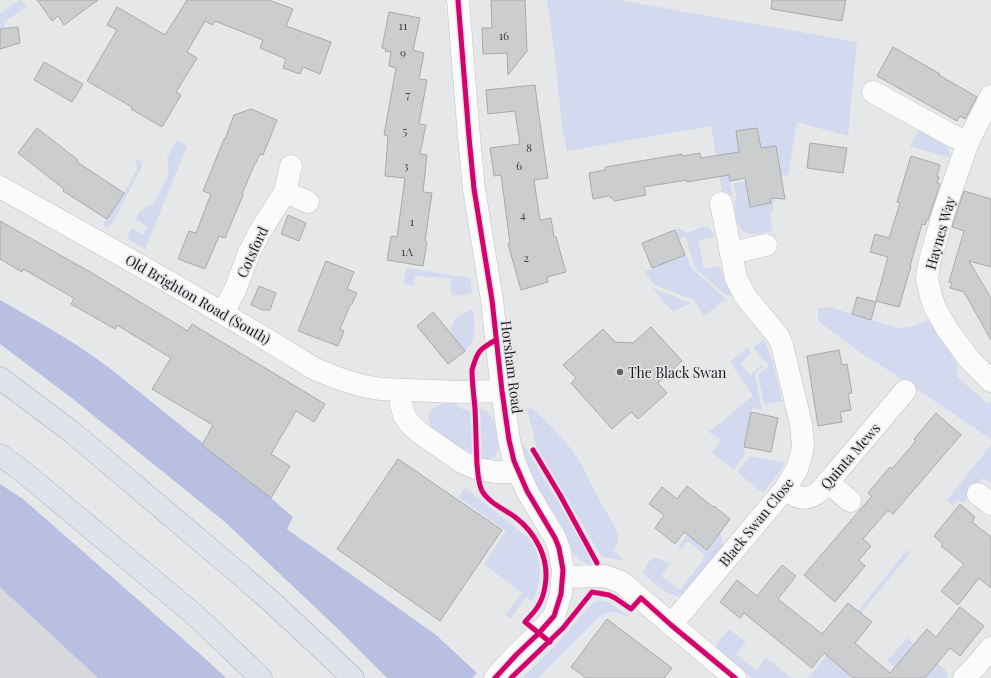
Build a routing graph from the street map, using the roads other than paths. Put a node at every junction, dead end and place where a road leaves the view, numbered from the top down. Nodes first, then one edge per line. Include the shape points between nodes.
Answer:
1 (458, 0) edge
2 (873, 92) dead end
3 (991, 96) edge
4 (968, 142) junction
5 (291, 166) dead end
6 (0, 187) edge
7 (285, 192) junction
8 (308, 202) dead end
9 (722, 207) dead end
10 (766, 245) dead end
11 (731, 253) junction
12 (221, 312) junction
13 (0, 378) edge
14 (991, 381) edge
15 (402, 390) junction
16 (502, 391) junction
17 (905, 391) dead end
18 (0, 454) edge
19 (518, 472) junction
20 (828, 482) junction
21 (785, 489) junction
22 (850, 501) dead end
23 (563, 577) junction
24 (671, 625) junction
25 (991, 648) edge
26 (261, 678) edge
27 (353, 678) edge
28 (494, 678) edge
29 (735, 678) edge
30 (964, 678) edge

1 - 16 street, Horsham Road via 474,189 492,300
2 - 4 street
3 - 4 street, Haynes Way
4 - 14 street, Haynes Way via 943,214 929,264 928,279 935,308 943,323 969,360
5 - 7 street, Cotsford
6 - 12 street, Old Brighton Road (South)
7 - 8 street
7 - 12 street, Cotsford via 259,232 235,290
9 - 11 street, Black Swan Close
10 - 11 street
11 - 21 street, Black Swan Close via 736,278 745,296 780,340 801,424 802,452 797,469
12 - 15 street, Old Brighton Road (South) via 329,375 371,388
13 - 27 highway via 73,433 237,572
15 - 16 street, Old Brighton Road (South)
15 - 19 street via 404,416 420,434 478,470
16 - 19 street, Horsham Road via 509,440
17 - 20 street, Quinta Mews
18 - 26 highway via 196,616
19 - 23 street, Horsham Road via 557,542 564,570
20 - 21 street, Quinta Mews via 819,492 808,498 794,496
20 - 22 street
21 - 24 street, Black Swan Close
23 - 24 street via 604,576 616,580
23 - 28 street, Horsham Road via 554,616
24 - 29 street
25 - 30 street

